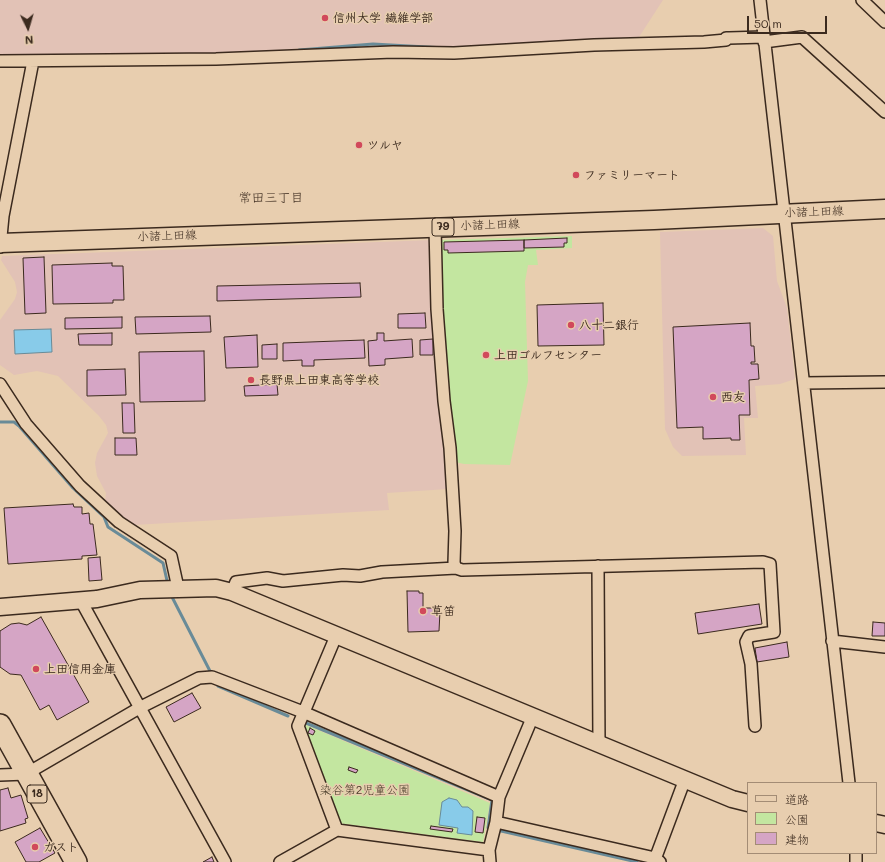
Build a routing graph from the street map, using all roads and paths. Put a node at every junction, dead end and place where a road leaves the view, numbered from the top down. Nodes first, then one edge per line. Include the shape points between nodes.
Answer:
1 (760, 0) edge
2 (862, 0) edge
3 (885, 22) edge
4 (764, 40) junction
5 (33, 60) junction
6 (0, 61) edge
7 (885, 112) edge
8 (885, 209) edge
9 (784, 214) junction
10 (435, 227) junction
11 (0, 244) edge
12 (885, 382) edge
13 (0, 384) edge
14 (804, 384) junction
15 (598, 566) junction
16 (456, 568) junction
17 (172, 588) junction
18 (232, 592) junction
19 (81, 601) junction
20 (0, 607) edge
21 (336, 636) junction
22 (832, 641) junction
23 (885, 647) edge
24 (141, 707) junction
25 (303, 712) junction
26 (533, 716) junction
27 (0, 725) edge
28 (755, 726) dead end
29 (599, 744) junction
30 (26, 774) junction
31 (0, 775) edge
32 (684, 779) junction
33 (849, 782) edge
34 (499, 797) junction
35 (747, 803) edge
36 (496, 822) junction
37 (336, 830) junction
38 (489, 850) junction
39 (656, 861) edge
40 (76, 862) edge
41 (225, 862) edge
42 (280, 862) edge
43 (490, 862) edge

1 - 4 street
2 - 3 street
4 - 5 street via 726,38 704,42 454,53 393,52 221,59
4 - 7 street via 802,37
4 - 9 street
5 - 6 street
5 - 11 street
8 - 9 main road, 小諸上田線 / 79
9 - 10 main road, 小諸上田線 / 79
9 - 14 street
10 - 11 main road, 小諸上田線 / 79
10 - 16 street via 441,371 450,448
12 - 14 street
13 - 17 street via 26,424 80,486 119,522 171,556
14 - 22 street
15 - 16 street via 462,570
15 - 28 street via 763,562 770,564 774,632 750,636 746,642 751,664
15 - 29 street
16 - 18 street via 283,581 267,578 236,582
17 - 18 street via 216,588
17 - 19 street via 126,591
18 - 21 street
19 - 20 street
19 - 24 street
21 - 25 street
21 - 26 street
22 - 23 street
22 - 33 street
24 - 25 street via 199,678 212,677
24 - 30 street
24 - 41 street
25 - 34 street
25 - 37 street via 298,726
26 - 29 street
26 - 34 street
27 - 30 highway, 18
29 - 32 street
30 - 31 street
30 - 40 highway, 18
32 - 35 street
32 - 39 street
34 - 36 street
36 - 38 street
36 - 39 street
37 - 38 street
37 - 42 street
38 - 43 street

